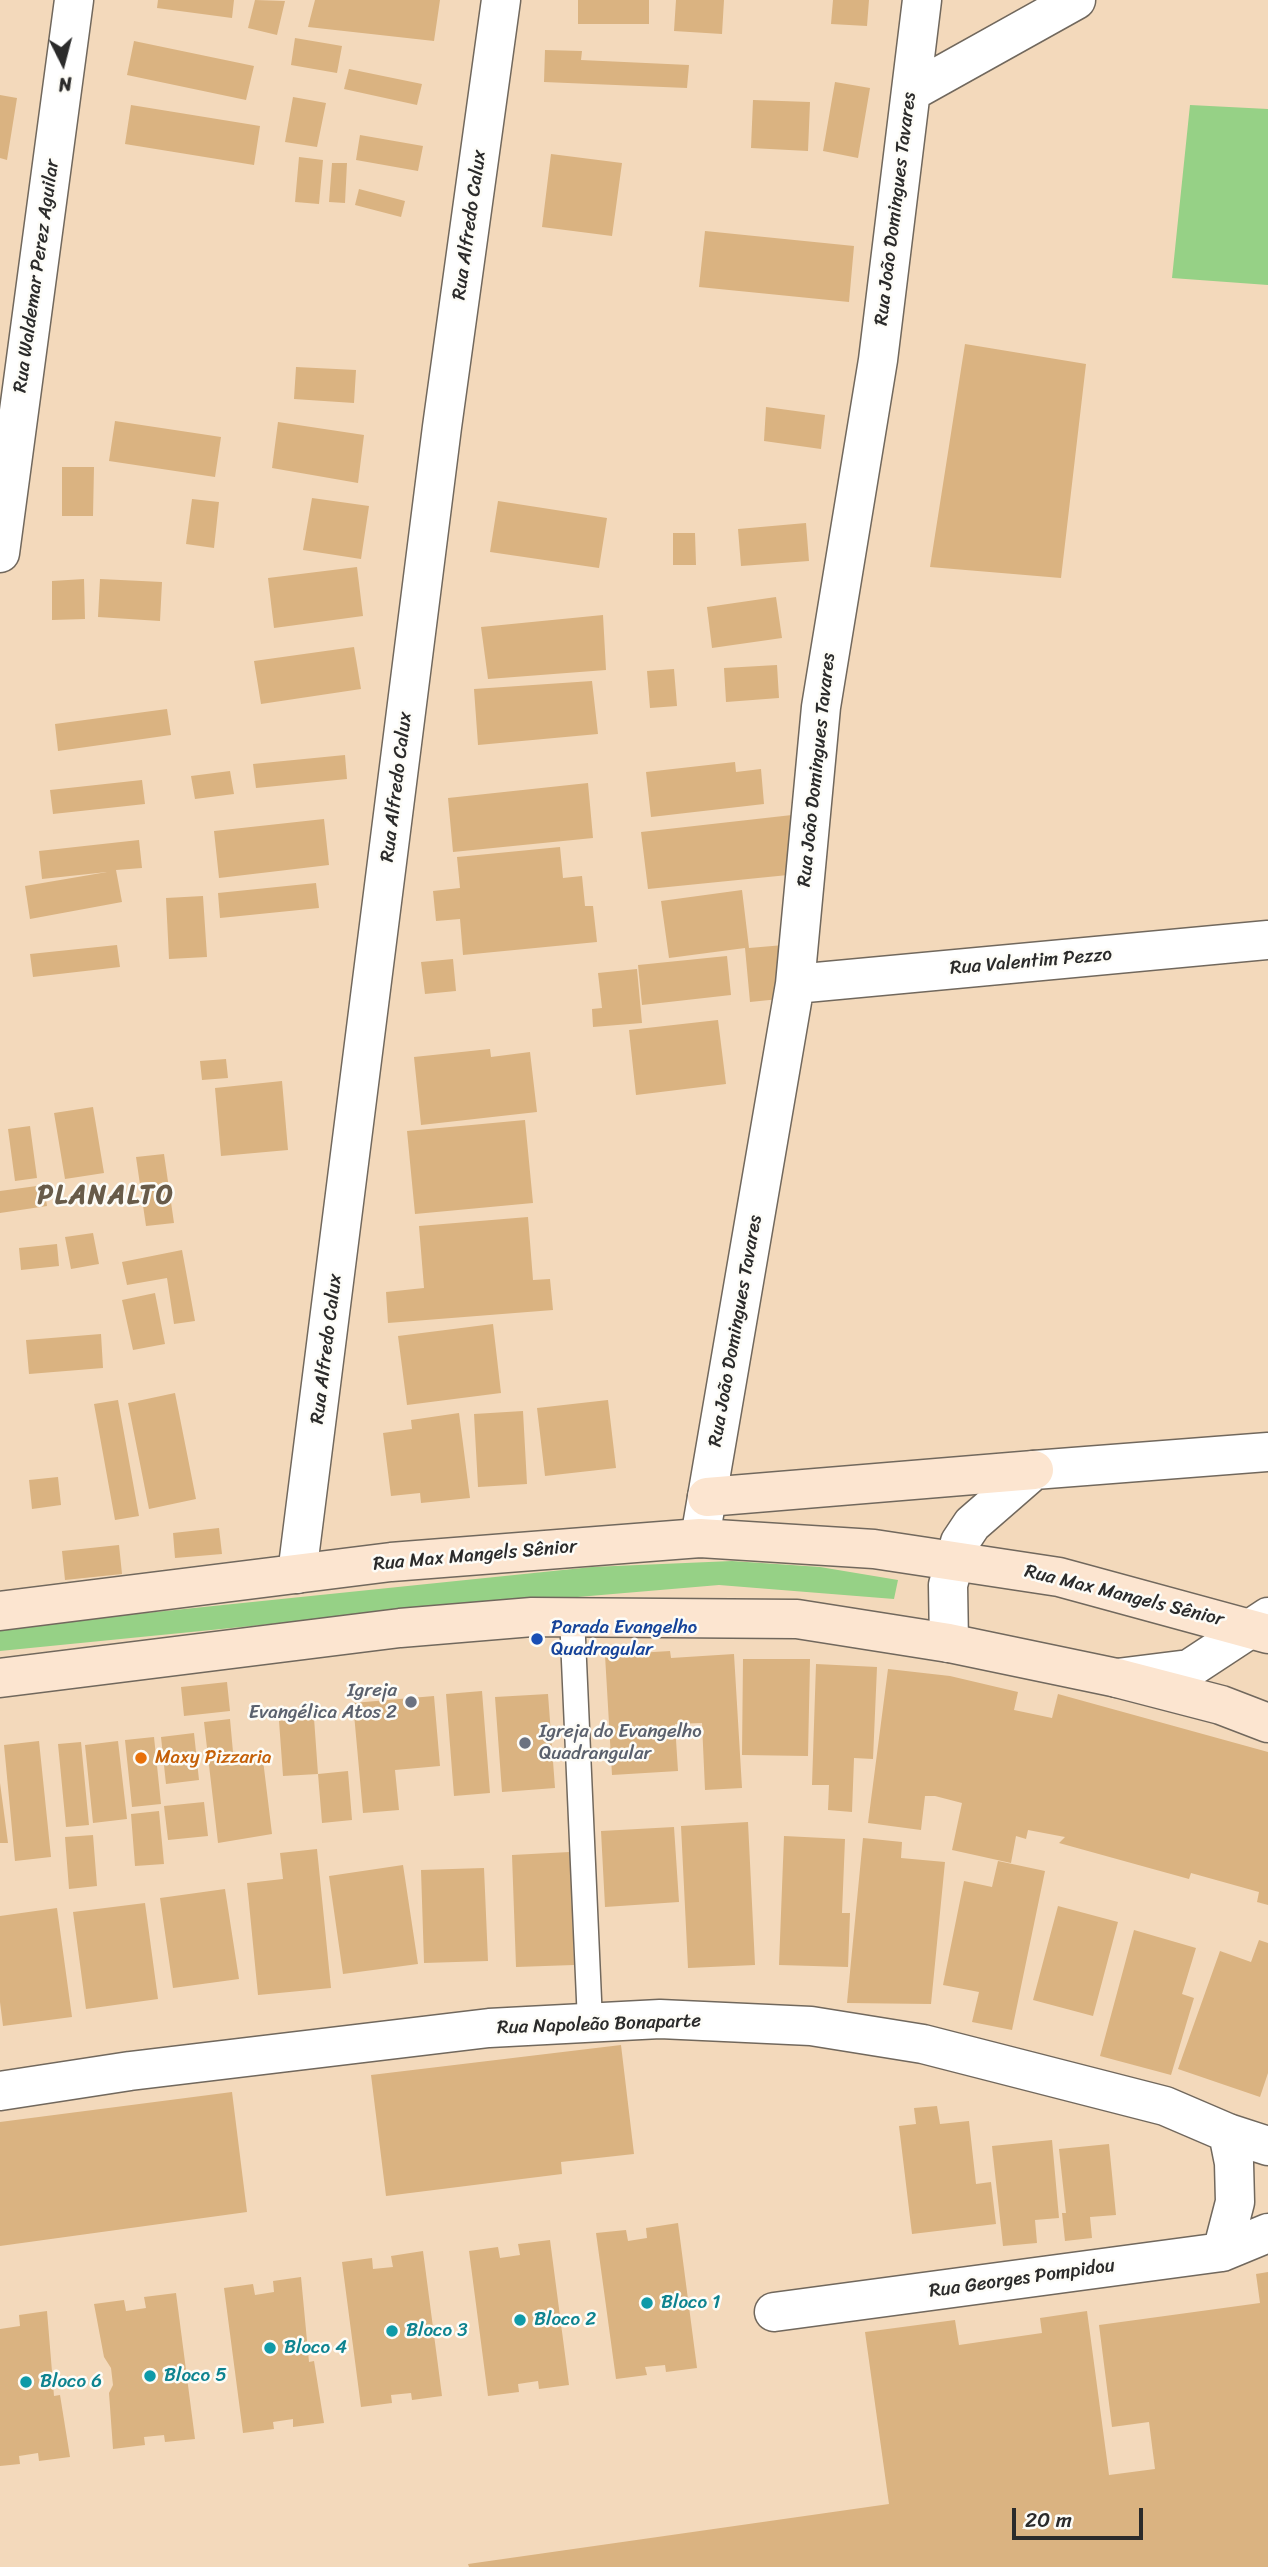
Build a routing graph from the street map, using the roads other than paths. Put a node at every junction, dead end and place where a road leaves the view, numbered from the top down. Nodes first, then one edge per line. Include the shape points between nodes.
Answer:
1 (74, 0) edge
2 (502, 0) edge
3 (922, 0) edge
4 (1076, 0) edge
5 (911, 92) junction
6 (0, 553) edge
7 (1268, 940) edge
8 (795, 984) junction
9 (1265, 1454) edge
10 (1034, 1470) junction
11 (707, 1497) junction
12 (700, 1538) junction
13 (952, 1561) junction
14 (297, 1574) junction
15 (0, 1611) edge
16 (572, 1616) junction
17 (1263, 1627) edge
18 (949, 1643) junction
19 (0, 1678) edge
20 (1117, 1678) junction
21 (1268, 1723) edge
22 (590, 2022) junction
23 (0, 2091) edge
24 (1228, 2133) junction
25 (1268, 2146) edge
26 (1268, 2233) edge
27 (1222, 2252) junction
28 (774, 2312) dead end

1 - 6 street, Rua Waldemar Perez Aguilar
2 - 14 street, Rua Alfredo Calux via 442,427
3 - 5 street, Rua João Domingues Tavares
4 - 5 street
5 - 8 street, Rua João Domingues Tavares via 878,360 821,707
7 - 8 street, Rua Valentim Pezzo
8 - 11 street, Rua João Domingues Tavares
9 - 10 street
10 - 11 street
10 - 13 street via 972,1524
11 - 12 street, Rua João Domingues Tavares
12 - 13 street, Rua Max Mangels Sênior via 874,1549
12 - 14 street, Rua Max Mangels Sênior via 495,1552
13 - 17 street, Rua Max Mangels Sênior via 1059,1577
13 - 18 street
14 - 15 street, Rua Max Mangels Sênior
16 - 18 street, Rua Max Mangels Sênior via 797,1619
16 - 19 street via 400,1628
16 - 22 lane
17 - 20 street, Rua Max Mangels Sênior via 1189,1669
18 - 20 street, Rua Max Mangels Sênior
20 - 21 street, Rua Max Mangels Sênior via 1222,1705
22 - 23 street, Rua Napoleão Bonaparte via 418,2036
22 - 24 street, Rua Napoleão Bonaparte via 660,2019 811,2026 923,2043 1166,2106
24 - 25 street, Rua Napoleão Bonaparte
24 - 27 street via 1235,2202
26 - 27 street, Rua Georges Pompidou
27 - 28 street, Rua Georges Pompidou

